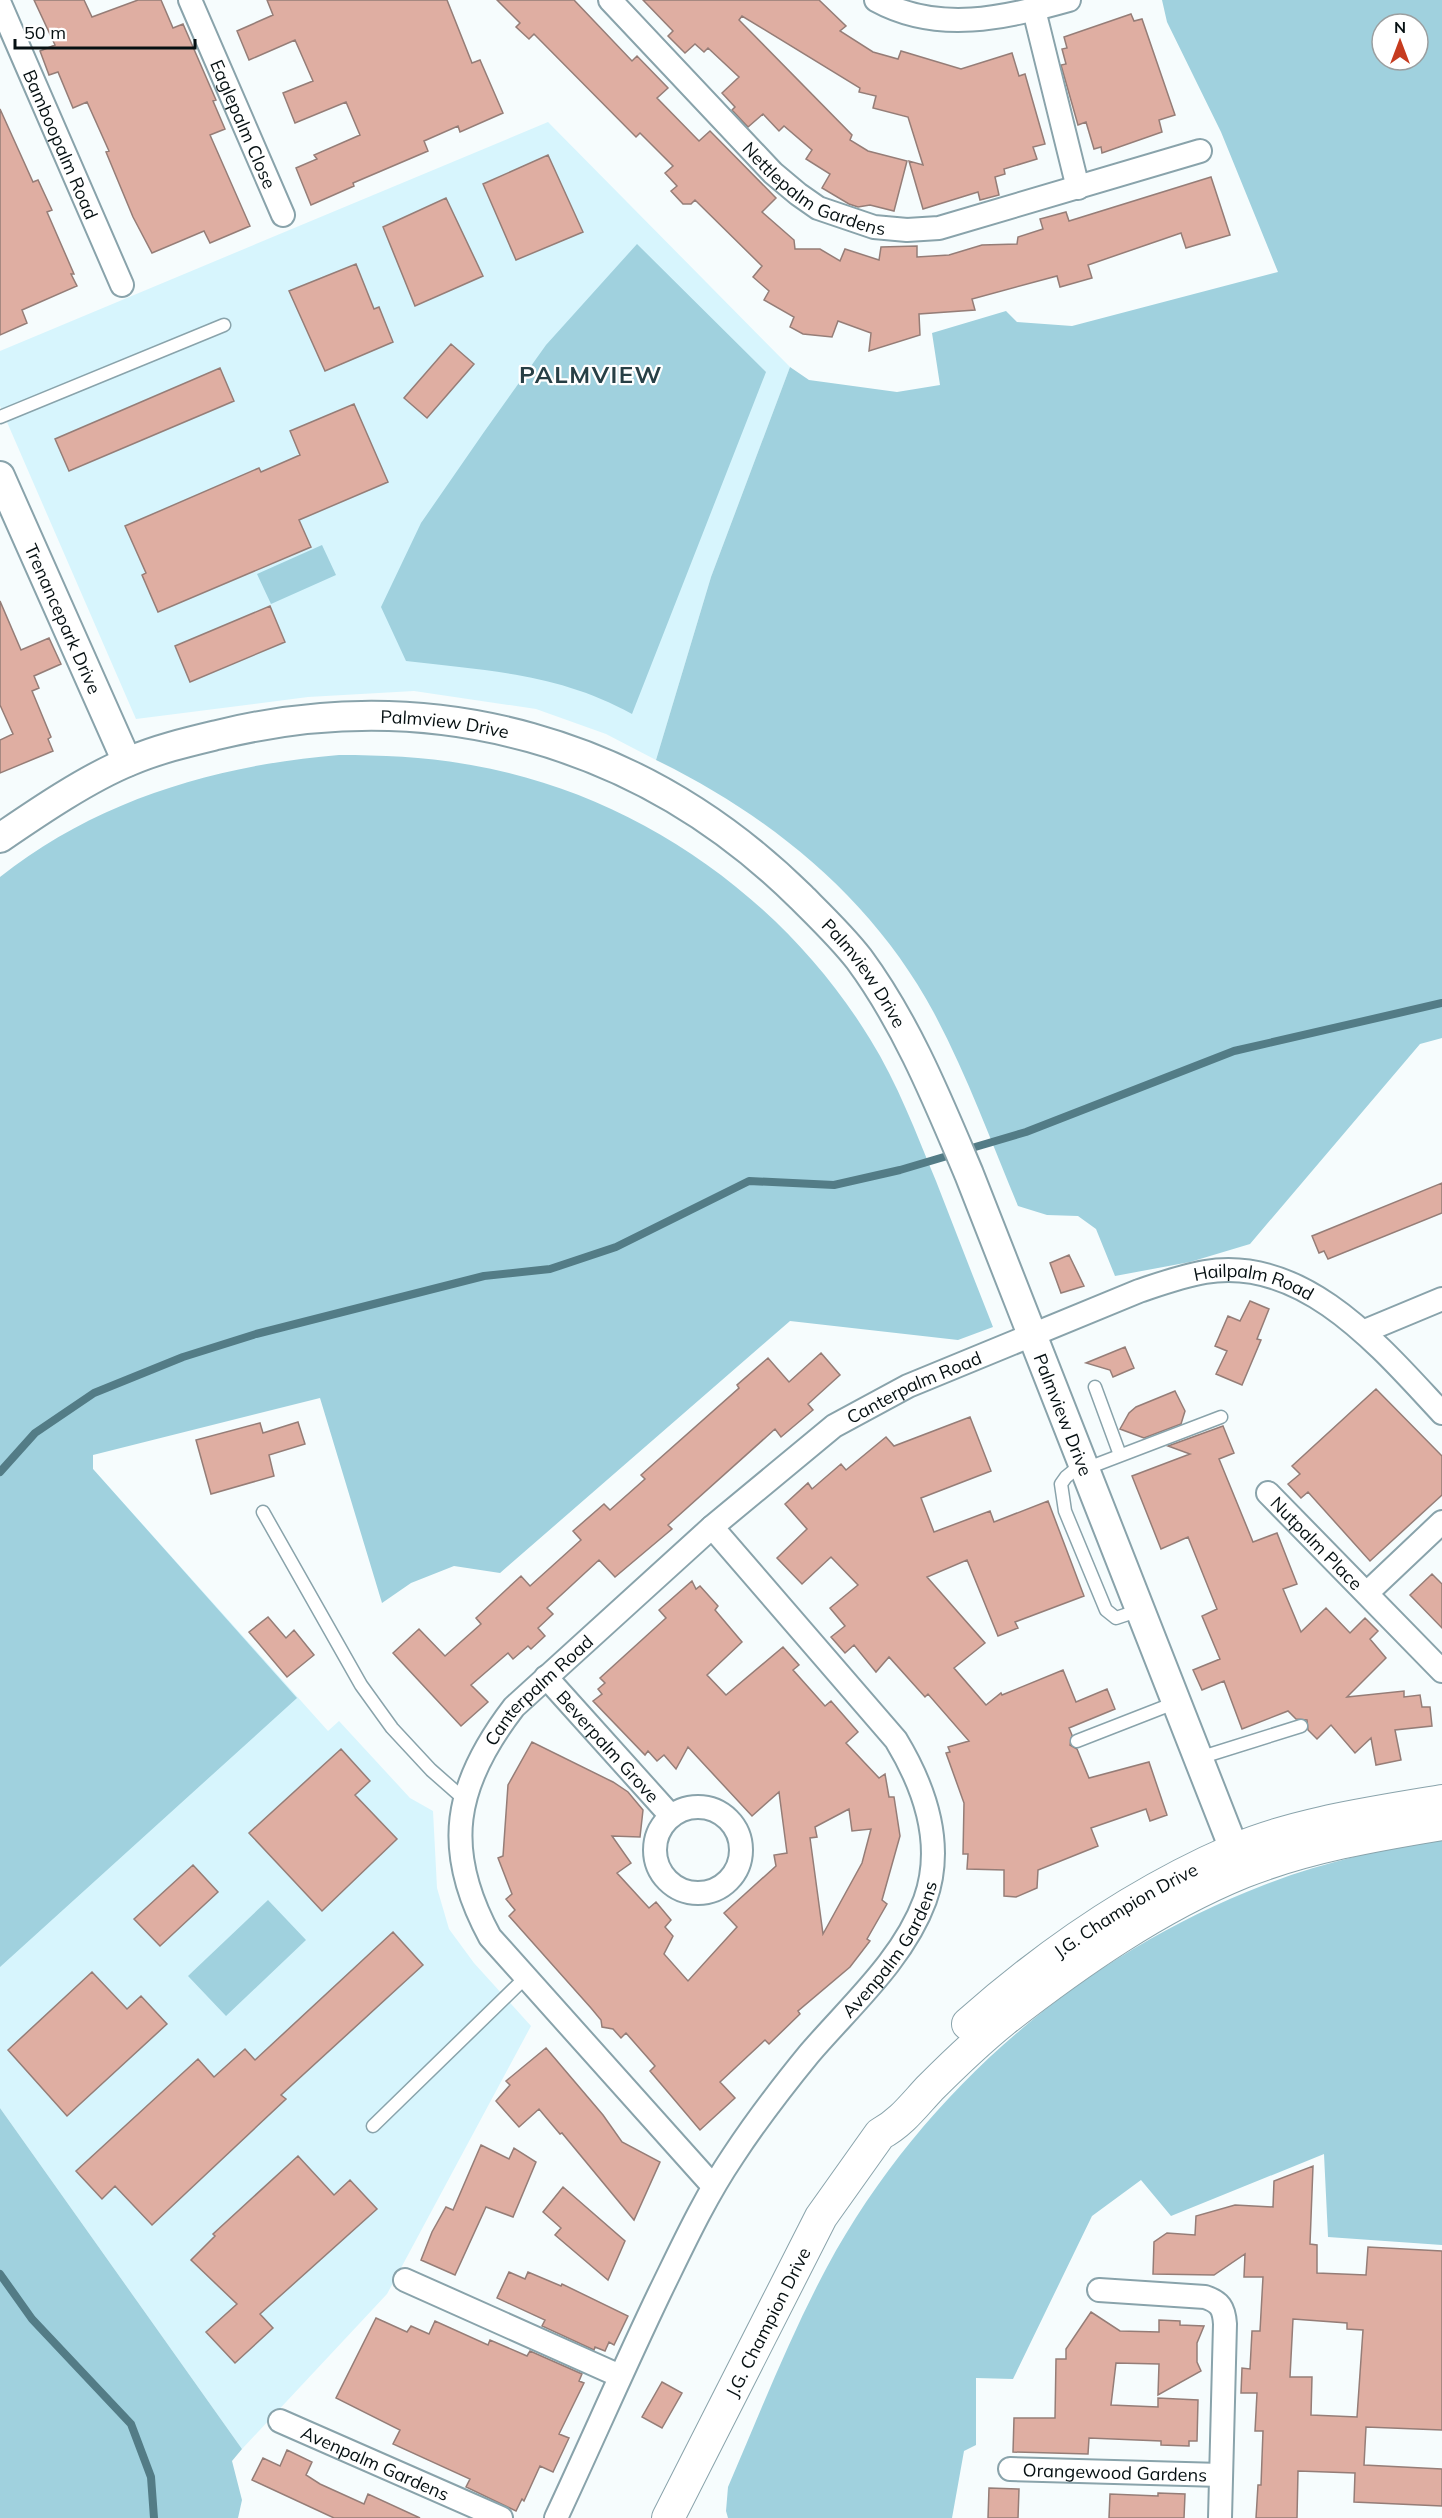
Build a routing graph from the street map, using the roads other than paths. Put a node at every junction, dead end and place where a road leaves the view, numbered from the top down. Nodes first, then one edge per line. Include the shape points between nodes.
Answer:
1 (190, 0) edge
2 (610, 0) edge
3 (876, 0) edge
4 (1069, 0) edge
5 (0, 4) edge
6 (1034, 10) junction
7 (1200, 151) dead end
8 (1077, 188) junction
9 (283, 214) dead end
10 (122, 285) dead end
11 (224, 325) dead end
12 (0, 417) edge
13 (0, 476) edge
14 (127, 762) junction
15 (0, 838) edge
16 (1442, 1299) edge
17 (1365, 1331) junction
18 (1031, 1336) junction
19 (1095, 1388) dead end
20 (1442, 1413) edge
21 (1221, 1417) dead end
22 (1120, 1455) junction
23 (1083, 1467) junction
24 (1268, 1493) dead end
25 (263, 1512) dead end
26 (1442, 1522) edge
27 (712, 1527) junction
28 (1367, 1593) junction
29 (1442, 1671) edge
30 (546, 1677) junction
31 (1177, 1702) junction
32 (1301, 1726) dead end
33 (1077, 1741) dead end
34 (1199, 1758) junction
35 (464, 1799) junction
36 (1442, 1801) edge
37 (671, 1816) dead end
38 (1442, 1824) edge
39 (1239, 1861) junction
40 (526, 1977) junction
41 (373, 2126) dead end
42 (713, 2186) junction
43 (405, 2280) dead end
44 (1099, 2290) dead end
45 (620, 2376) junction
46 (280, 2421) dead end
47 (1010, 2469) dead end
48 (1221, 2475) junction
49 (501, 2518) edge
50 (556, 2518) edge
51 (668, 2518) edge
52 (1220, 2518) edge

1 - 9 street, Eaglepalm Close
2 - 8 street, Nettlepalm Gardens via 773,173 818,208 874,227 939,228
3 - 6 street via 903,13 950,20 990,20
4 - 6 street
5 - 10 street, Bamboopalm Road
6 - 8 street
7 - 8 street, Nettlepalm Gardens
11 - 12 lane
13 - 14 street, Trenancepark Drive
14 - 15 street, Palmview Drive
14 - 18 street, Palmview Drive via 168,747 311,718 372,714 434,718 490,727 563,747 628,774 695,811 759,858 825,920 860,960 910,1042 938,1101
16 - 17 street
17 - 18 street, Hailpalm Road via 1299,1287 1265,1276 1206,1271 1156,1285
17 - 20 street, Hailpalm Road
18 - 23 street, Palmview Drive
18 - 27 street, Canterpalm Road via 865,1407 812,1443
19 - 22 lane
21 - 22 lane
22 - 23 lane
23 - 31 street, Palmview Drive
24 - 28 street, Nutpalm Place
25 - 35 lane via 361,1685 392,1728
26 - 28 street, Nutpalm Place
27 - 30 street, Canterpalm Road
27 - 42 street, Avenpalm Gardens via 896,1740 915,1770 933,1837 926,1899 909,1934 891,1961 770,2103
28 - 29 street, Nutpalm Place
30 - 35 street, Canterpalm Road via 495,1731 475,1767
30 - 37 street, Beverpalm Grove
31 - 33 lane
31 - 34 street, Palmview Drive
32 - 34 lane
34 - 39 street, Palmview Drive
35 - 40 street, Canterpalm Road via 459,1833 462,1868 474,1907 490,1937
36 - 39 main road, J.G. Champion Drive via 1335,1821
38 - 39 main road, J.G. Champion Drive
39 - 51 main road, J.G. Champion Drive via 1116,1911 1064,1944 967,2025 922,2074 883,2122 880,2134 821,2217
40 - 41 lane
40 - 42 street, Canterpalm Road
42 - 45 street, Avenpalm Gardens
43 - 45 street
44 - 48 street, Orangewood Gardens via 1205,2297 1221,2306 1225,2324
45 - 50 street, Avenpalm Gardens
46 - 49 street, Avenpalm Gardens
47 - 48 street, Orangewood Gardens
48 - 52 street, Orangewood Gardens

